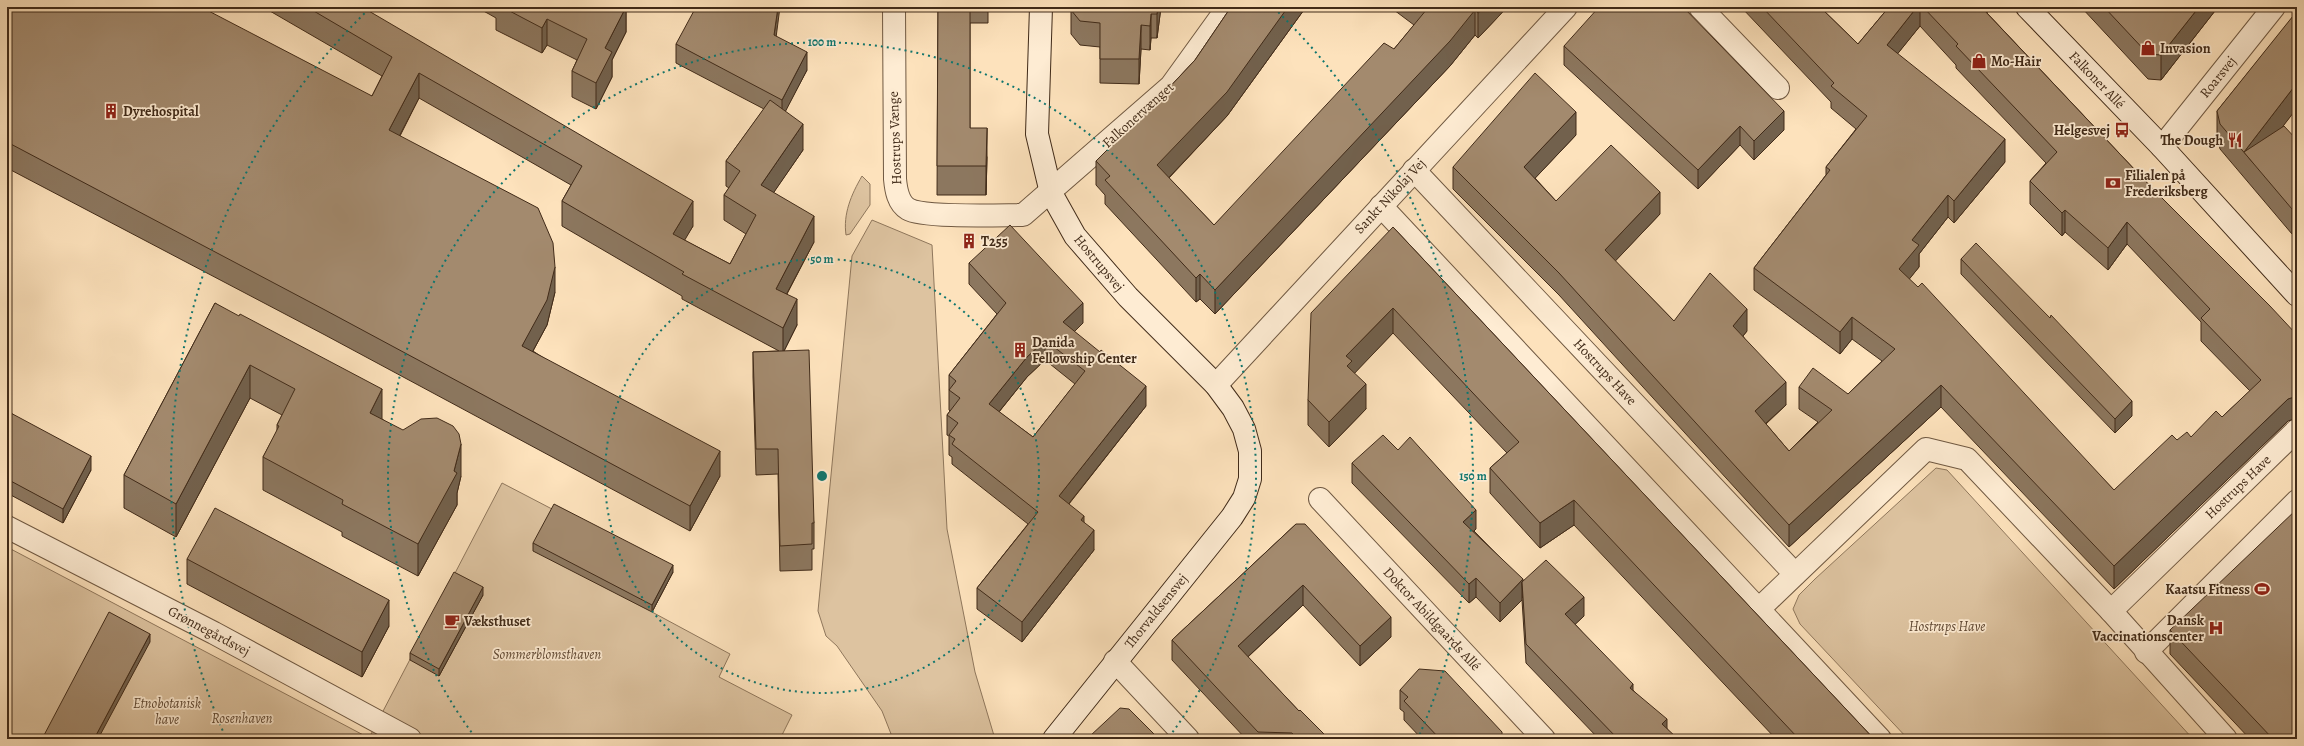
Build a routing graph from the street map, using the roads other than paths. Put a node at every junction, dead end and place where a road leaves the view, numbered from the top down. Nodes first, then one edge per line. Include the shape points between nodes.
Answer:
1 (894, 7) edge
2 (1041, 7) edge
3 (1228, 7) edge
4 (1566, 7) edge
5 (1700, 7) edge
6 (2027, 7) edge
7 (2271, 11) edge
8 (1778, 88) dead end
9 (2162, 147) junction
10 (1414, 170) junction
11 (1050, 192) junction
12 (1381, 206) junction
13 (2297, 295) edge
14 (1216, 385) junction
15 (2297, 430) edge
16 (1250, 479) joint
17 (1320, 499) dead end
18 (2297, 501) edge
19 (7, 527) edge
20 (1795, 574) junction
21 (1760, 608) junction
22 (2111, 611) junction
23 (2146, 652) junction
24 (1115, 661) junction
25 (410, 739) edge
26 (1054, 739) edge
27 (1188, 739) edge
28 (1544, 739) edge
29 (1880, 739) edge
30 (2226, 739) edge

1 - 11 street, Hostrups Vænge via 895,179 902,204 908,209 926,214 1023,215
2 - 11 street, Hostrupsvej via 1037,134
3 - 11 street, Falkonervænget via 1171,86
4 - 10 street, Sankt Nikolaj Vej
5 - 8 street
6 - 9 street, Falkoner Allé
7 - 9 street, Roarsvej
9 - 13 street, Falkoner Allé
10 - 12 street, Sankt Nikolaj Vej
10 - 20 street, Hostrups Have
11 - 14 street, Hostrupsvej via 1080,242 1128,297
12 - 14 street, Sankt Nikolaj Vej
12 - 21 street
14 - 16 street, Hostrupsvej via 1233,408 1244,430 1250,451
15 - 22 street, Hostrups Have
16 - 24 street, Thorvaldsensvej via 1244,498 1232,517
17 - 28 street, Doktor Abildgaards Allé
18 - 23 street
19 - 25 street, Grønnegårdsvej via 214,633
20 - 21 street
20 - 22 street via 1926,449 1967,459
21 - 29 street
22 - 23 street
23 - 30 street
24 - 26 street, Thorvaldsensvej
24 - 27 street

